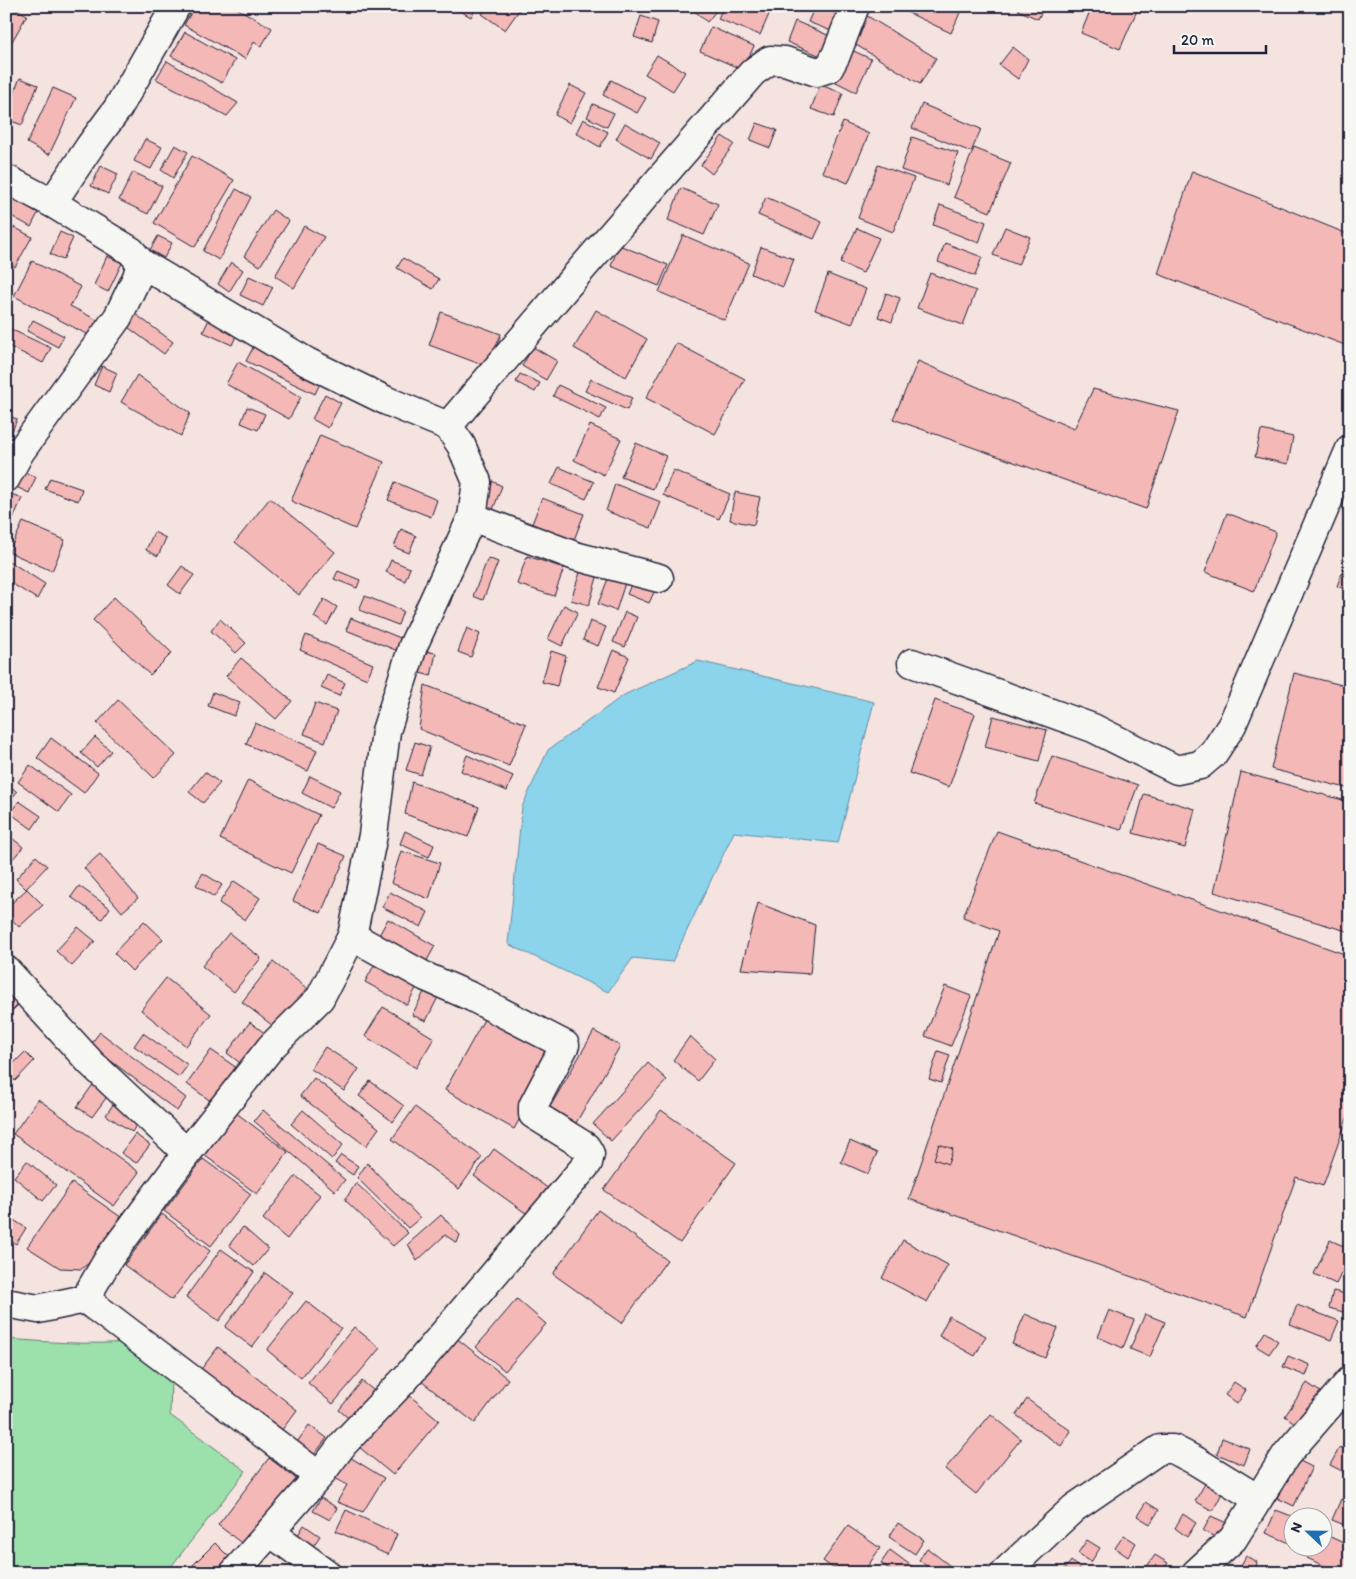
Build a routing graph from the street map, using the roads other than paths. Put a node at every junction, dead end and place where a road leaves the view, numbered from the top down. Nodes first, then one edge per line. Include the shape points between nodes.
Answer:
1 (176, 6) edge
2 (855, 6) edge
3 (6, 179) edge
4 (52, 203) junction
5 (141, 263) junction
6 (448, 426) junction
7 (1350, 449) edge
8 (6, 478) edge
9 (472, 518) junction
10 (659, 578) dead end
11 (912, 664) dead end
12 (352, 936) junction
13 (6, 970) edge
14 (187, 1153) junction
15 (85, 1298) junction
16 (6, 1303) edge
17 (1350, 1381) edge
18 (318, 1476) junction
19 (1258, 1500) junction
20 (270, 1532) junction
21 (234, 1573) edge
22 (326, 1573) edge
23 (1004, 1573) edge
24 (1196, 1573) edge

1 - 4 street via 118,108
2 - 6 street via 829,68 817,72 785,61 770,60 753,72
3 - 4 street
4 - 5 street via 132,250
5 - 6 street via 307,362
5 - 8 street via 118,318 20,452
6 - 9 street via 461,445 477,482
7 - 11 street via 1232,725 1213,754 1200,765 1177,770 1093,728
9 - 10 street via 575,556
9 - 12 street via 413,646 386,731 373,835
12 - 14 street via 320,998 271,1047
12 - 18 street via 426,977 564,1045 533,1106 534,1114 586,1146 590,1154 588,1164
13 - 14 street via 91,1063
14 - 15 street via 108,1258
15 - 16 street via 38,1309
15 - 18 street
17 - 19 street via 1286,1455
18 - 20 street
19 - 23 street via 1173,1449 1160,1449 1074,1508
19 - 24 street via 1234,1539
20 - 21 street
20 - 22 street

